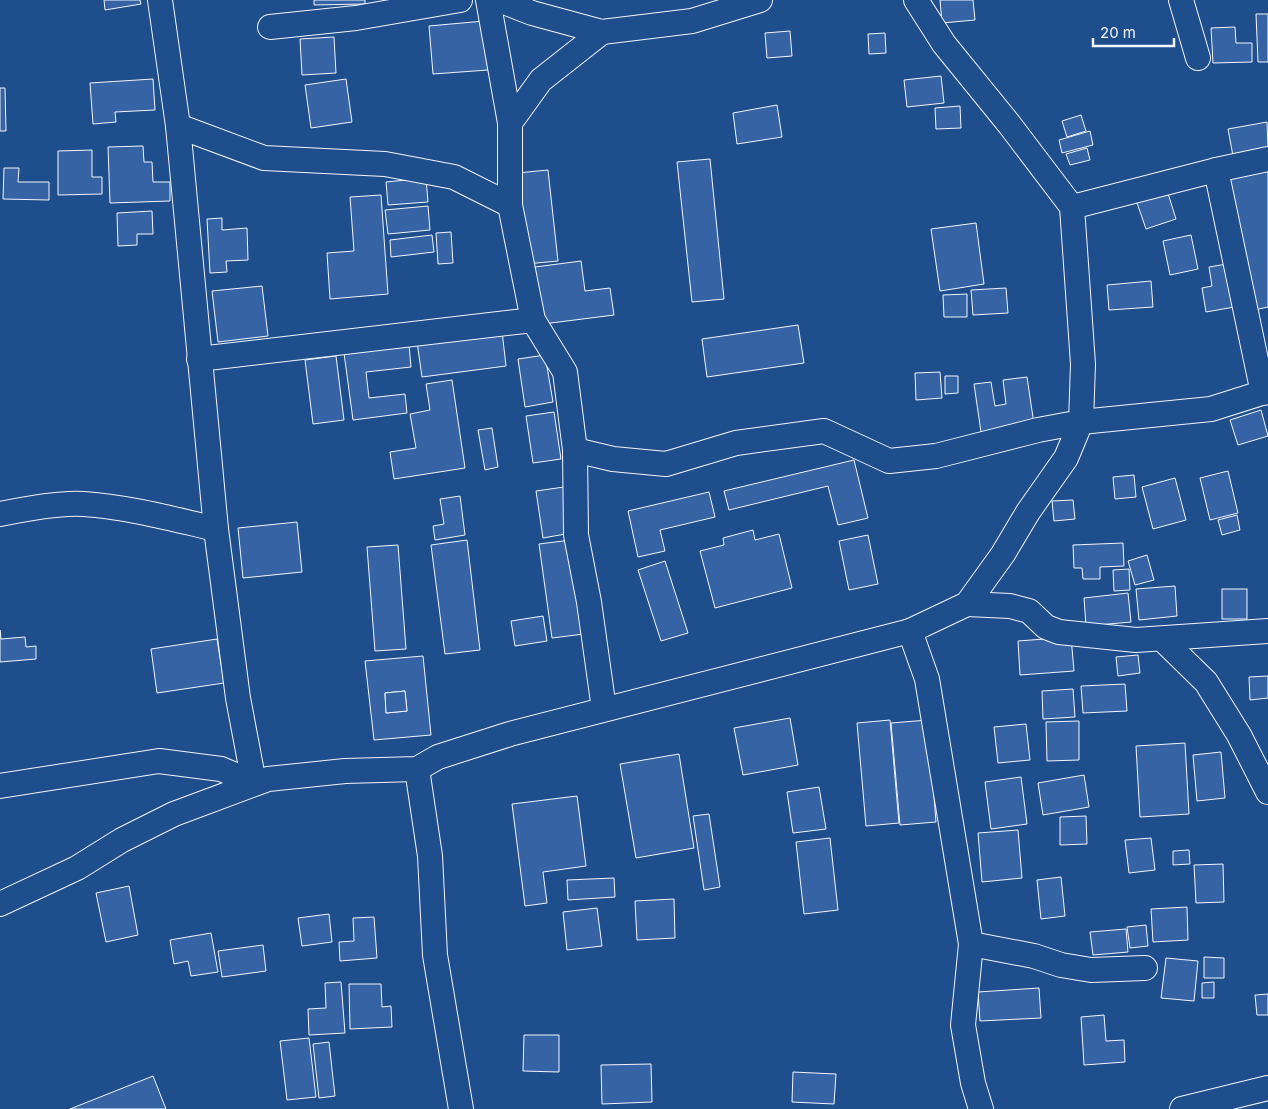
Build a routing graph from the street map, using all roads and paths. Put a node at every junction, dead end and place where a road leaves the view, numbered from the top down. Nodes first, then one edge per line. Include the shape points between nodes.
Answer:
1 (160, 0) edge
2 (460, 0) edge
3 (488, 0) edge
4 (499, 0) edge
5 (760, 0) edge
6 (916, 0) edge
7 (1181, 0) edge
8 (270, 27) dead end
9 (602, 32) junction
10 (1198, 58) dead end
11 (510, 123) junction
12 (178, 126) junction
13 (1268, 159) edge
14 (1216, 170) junction
15 (510, 205) junction
16 (1072, 207) junction
17 (533, 320) junction
18 (199, 359) junction
19 (1266, 392) edge
20 (1081, 422) junction
21 (575, 450) junction
22 (0, 514) edge
23 (216, 529) junction
24 (968, 604) junction
25 (910, 630) junction
26 (1268, 631) edge
27 (1162, 639) junction
28 (604, 709) junction
29 (417, 769) junction
30 (254, 783) junction
31 (0, 786) edge
32 (1268, 792) edge
33 (0, 904) edge
34 (971, 944) junction
35 (1145, 968) dead end
36 (1268, 1088) edge
37 (461, 1109) edge
38 (981, 1109) edge
39 (1182, 1109) edge

1 - 12 street
2 - 8 street via 356,18
3 - 11 street
4 - 9 street via 532,13
5 - 9 street via 692,21
6 - 16 street via 944,44
7 - 10 street
9 - 11 street via 541,80
11 - 15 street
12 - 15 street via 264,158 385,164 454,177
12 - 18 street
13 - 14 street
14 - 16 street
14 - 19 street
15 - 17 street
16 - 20 street via 1083,364
17 - 18 street
17 - 21 street via 565,372
18 - 23 street
19 - 20 street via 1211,410
20 - 21 street via 936,456 889,461 824,431 736,443 666,464
20 - 24 street via 1066,458
21 - 28 street via 576,535
22 - 23 street via 83,504 145,513
23 - 30 street via 238,698
24 - 25 street
24 - 27 street via 1010,606 1029,611 1046,627 1059,632 1136,640
25 - 28 street
25 - 34 street via 927,679
26 - 27 street
27 - 32 street via 1206,682 1239,735
28 - 29 street via 438,757
29 - 30 street via 344,771
29 - 37 street via 430,856 435,955
30 - 31 street via 221,769 159,761
30 - 33 street via 174,814 122,840 77,868
34 - 35 street via 1092,970
34 - 38 street via 963,1025
36 - 39 street

